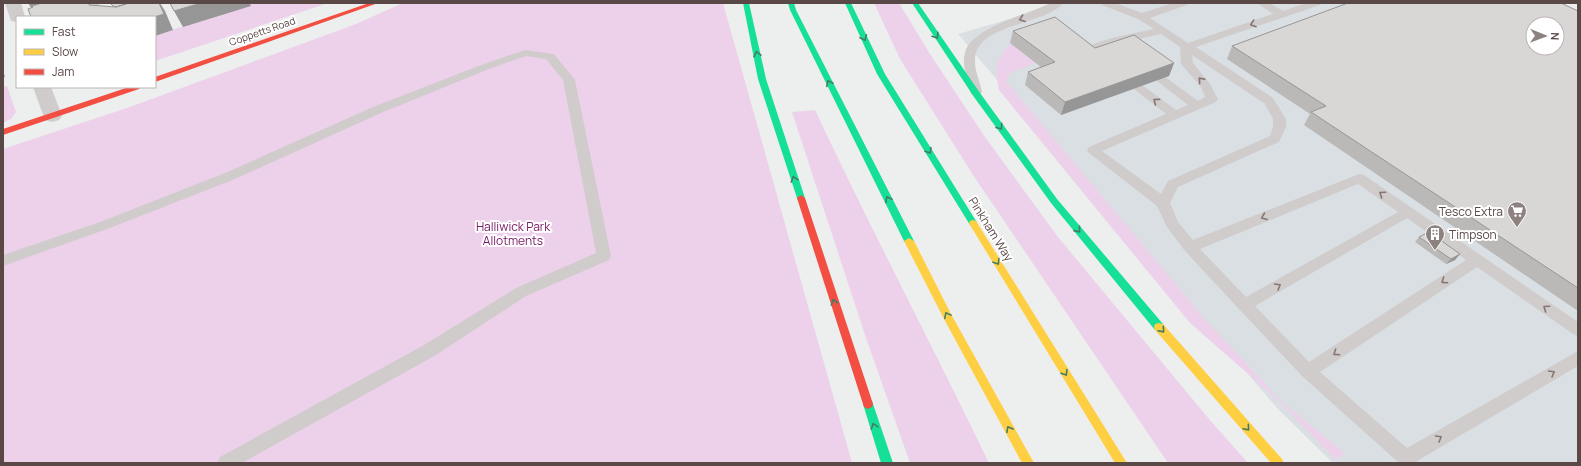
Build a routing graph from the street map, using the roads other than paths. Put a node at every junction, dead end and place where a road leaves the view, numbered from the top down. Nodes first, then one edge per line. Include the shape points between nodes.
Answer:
1 (13, 3) edge
2 (95, 3) edge
3 (376, 3) edge
4 (746, 3) edge
5 (791, 3) edge
6 (848, 3) edge
7 (915, 3) edge
8 (1058, 3) edge
9 (1106, 3) edge
10 (1183, 3) edge
11 (1262, 3) edge
12 (1316, 3) edge
13 (1282, 15) junction
14 (17, 16) edge
15 (51, 16) edge
16 (1142, 17) junction
17 (1162, 31) junction
18 (1112, 41) junction
19 (1186, 47) junction
20 (1124, 50) edge
21 (1100, 58) edge
22 (1161, 79) edge
23 (156, 80) edge
24 (1138, 87) edge
25 (42, 88) edge
26 (133, 88) edge
27 (977, 95) junction
28 (1197, 106) junction
29 (1175, 115) junction
30 (52, 116) junction
31 (3, 132) edge
32 (1163, 203) junction
33 (1408, 212) junction
34 (1190, 247) junction
35 (1477, 260) junction
36 (3, 261) edge
37 (1244, 305) junction
38 (1578, 330) edge
39 (1578, 358) edge
40 (1308, 371) junction
41 (1407, 460) edge
42 (226, 463) edge
43 (886, 463) edge
44 (1028, 463) edge
45 (1121, 463) edge
46 (1278, 463) edge

1 - 14 street
2 - 15 lane
3 - 23 main road, Coppetts Road
43 -> 4 main road via 762,79
44 -> 5 main road via 947,316
6 -> 45 main road, Pinkham Way via 881,74
7 -> 27 main road
8 -> 27 lane via 1038,14 991,31 974,45 969,61
9 - 16 lane
10 - 16 lane
11 - 13 lane
12 - 13 lane
13 -> 19 lane
16 - 17 lane
17 - 18 lane
17 - 19 lane
18 - 20 lane
18 - 21 lane via 1088,48
28 -> 19 lane via 1212,99 1206,86 1187,64
19 - 32 lane via 1269,101 1280,118 1279,129 1275,139 1173,184
22 - 28 lane
29 -> 24 lane
25 - 30 street
26 - 30 main road
27 -> 46 main road via 1059,207 1140,305
28 - 29 lane
29 - 32 lane via 1093,150
30 - 31 main road
32 - 34 lane via 1172,224
33 -> 34 lane via 1359,178
33 - 35 lane
37 -> 33 lane
34 - 37 lane
38 -> 35 lane
35 -> 40 lane
36 - 42 lane via 105,225 230,176 376,110 485,67 525,53 550,56 569,80 604,256 521,292 430,350
37 - 40 lane
41 -> 39 lane
40 - 41 lane

